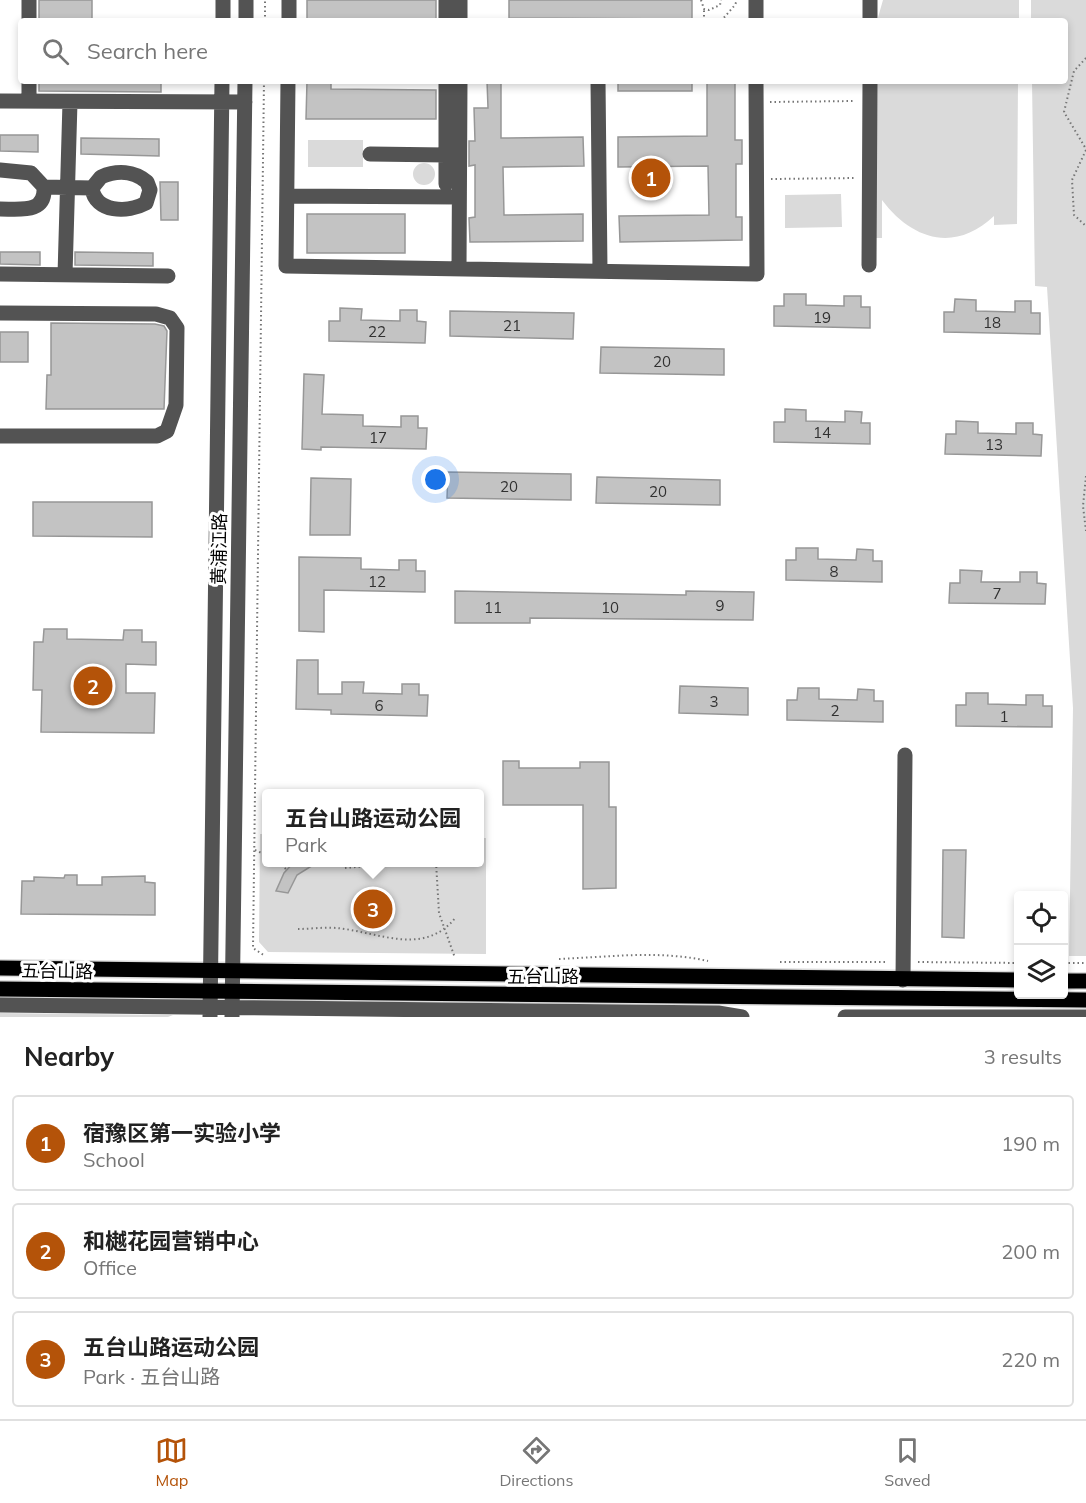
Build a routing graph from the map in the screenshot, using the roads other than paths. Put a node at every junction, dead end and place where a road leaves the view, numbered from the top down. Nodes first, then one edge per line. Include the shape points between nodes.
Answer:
1 (29, 0) edge
2 (223, 0) edge
3 (246, 0) edge
4 (289, 0) edge
5 (446, 0) edge
6 (460, 0) edge
7 (756, 0) edge
8 (870, 0) edge
9 (29, 18) edge
10 (223, 18) edge
11 (246, 18) edge
12 (289, 18) edge
13 (446, 18) edge
14 (460, 18) edge
15 (756, 18) edge
16 (870, 18) edge
17 (29, 84) edge
18 (222, 84) edge
19 (245, 84) edge
20 (288, 84) edge
21 (446, 84) edge
22 (460, 84) edge
23 (598, 84) edge
24 (756, 84) edge
25 (870, 84) edge
26 (0, 101) edge
27 (29, 101) junction
28 (70, 102) junction
29 (222, 102) junction
30 (245, 102) junction
31 (369, 154) dead end
32 (446, 155) junction
33 (0, 170) edge
34 (446, 184) dead end
35 (44, 187) junction
36 (68, 188) junction
37 (92, 188) dead end
38 (287, 196) junction
39 (459, 197) junction
40 (0, 210) edge
41 (869, 265) dead end
42 (459, 269) junction
43 (600, 271) junction
44 (0, 274) edge
45 (65, 275) junction
46 (168, 276) dead end
47 (0, 313) edge
48 (0, 436) edge
49 (905, 755) dead end
50 (0, 968) edge
51 (210, 971) junction
52 (232, 971) junction
53 (903, 980) junction
54 (1014, 980) edge
55 (1068, 981) edge
56 (1086, 981) edge
57 (0, 989) edge
58 (1086, 1000) edge
59 (0, 1005) edge
60 (210, 1005) edge
61 (232, 1006) edge
62 (153, 1007) junction
63 (135, 1017) edge
64 (742, 1017) edge
65 (845, 1017) edge
66 (1086, 1017) edge

1 - 9 street
2 - 10 street
3 - 11 street
4 - 12 street
5 - 13 street
6 - 14 street
7 - 15 street
8 - 16 street
17 - 27 street
18 - 29 street, 黄浦江路
19 - 30 street, 黄浦江路
20 - 38 street
21 - 32 street
22 - 39 street
23 - 43 street
24 - 43 street via 757,274
25 - 41 street
26 - 27 street
27 - 28 street
28 - 29 street
28 - 36 street
29 - 30 street
29 - 51 street, 黄浦江路
30 - 52 street, 黄浦江路
31 - 32 street
32 - 34 street
33 - 35 street via 31,173
35 - 36 street
35 - 40 street via 41,204 32,209
36 - 37 street
36 - 45 street
38 - 39 street
38 - 42 street via 286,266
39 - 42 street
42 - 43 street
44 - 45 street
45 - 46 street
47 - 48 street via 156,314 170,318 177,328 177,339 176,405 167,431 157,436
49 - 53 street
50 - 51 main road, 五台山路
51 - 52 main road, 五台山路
51 - 60 street, 黄浦江路
52 - 53 main road, 五台山路
52 - 61 street, 黄浦江路
53 - 54 main road, 五台山路
55 - 56 main road
57 - 60 main road, 五台山路
58 - 61 main road, 五台山路
59 - 62 street
60 - 61 main road, 五台山路
60 - 62 street
61 - 64 street via 718,1013
62 - 63 street
65 - 66 street

